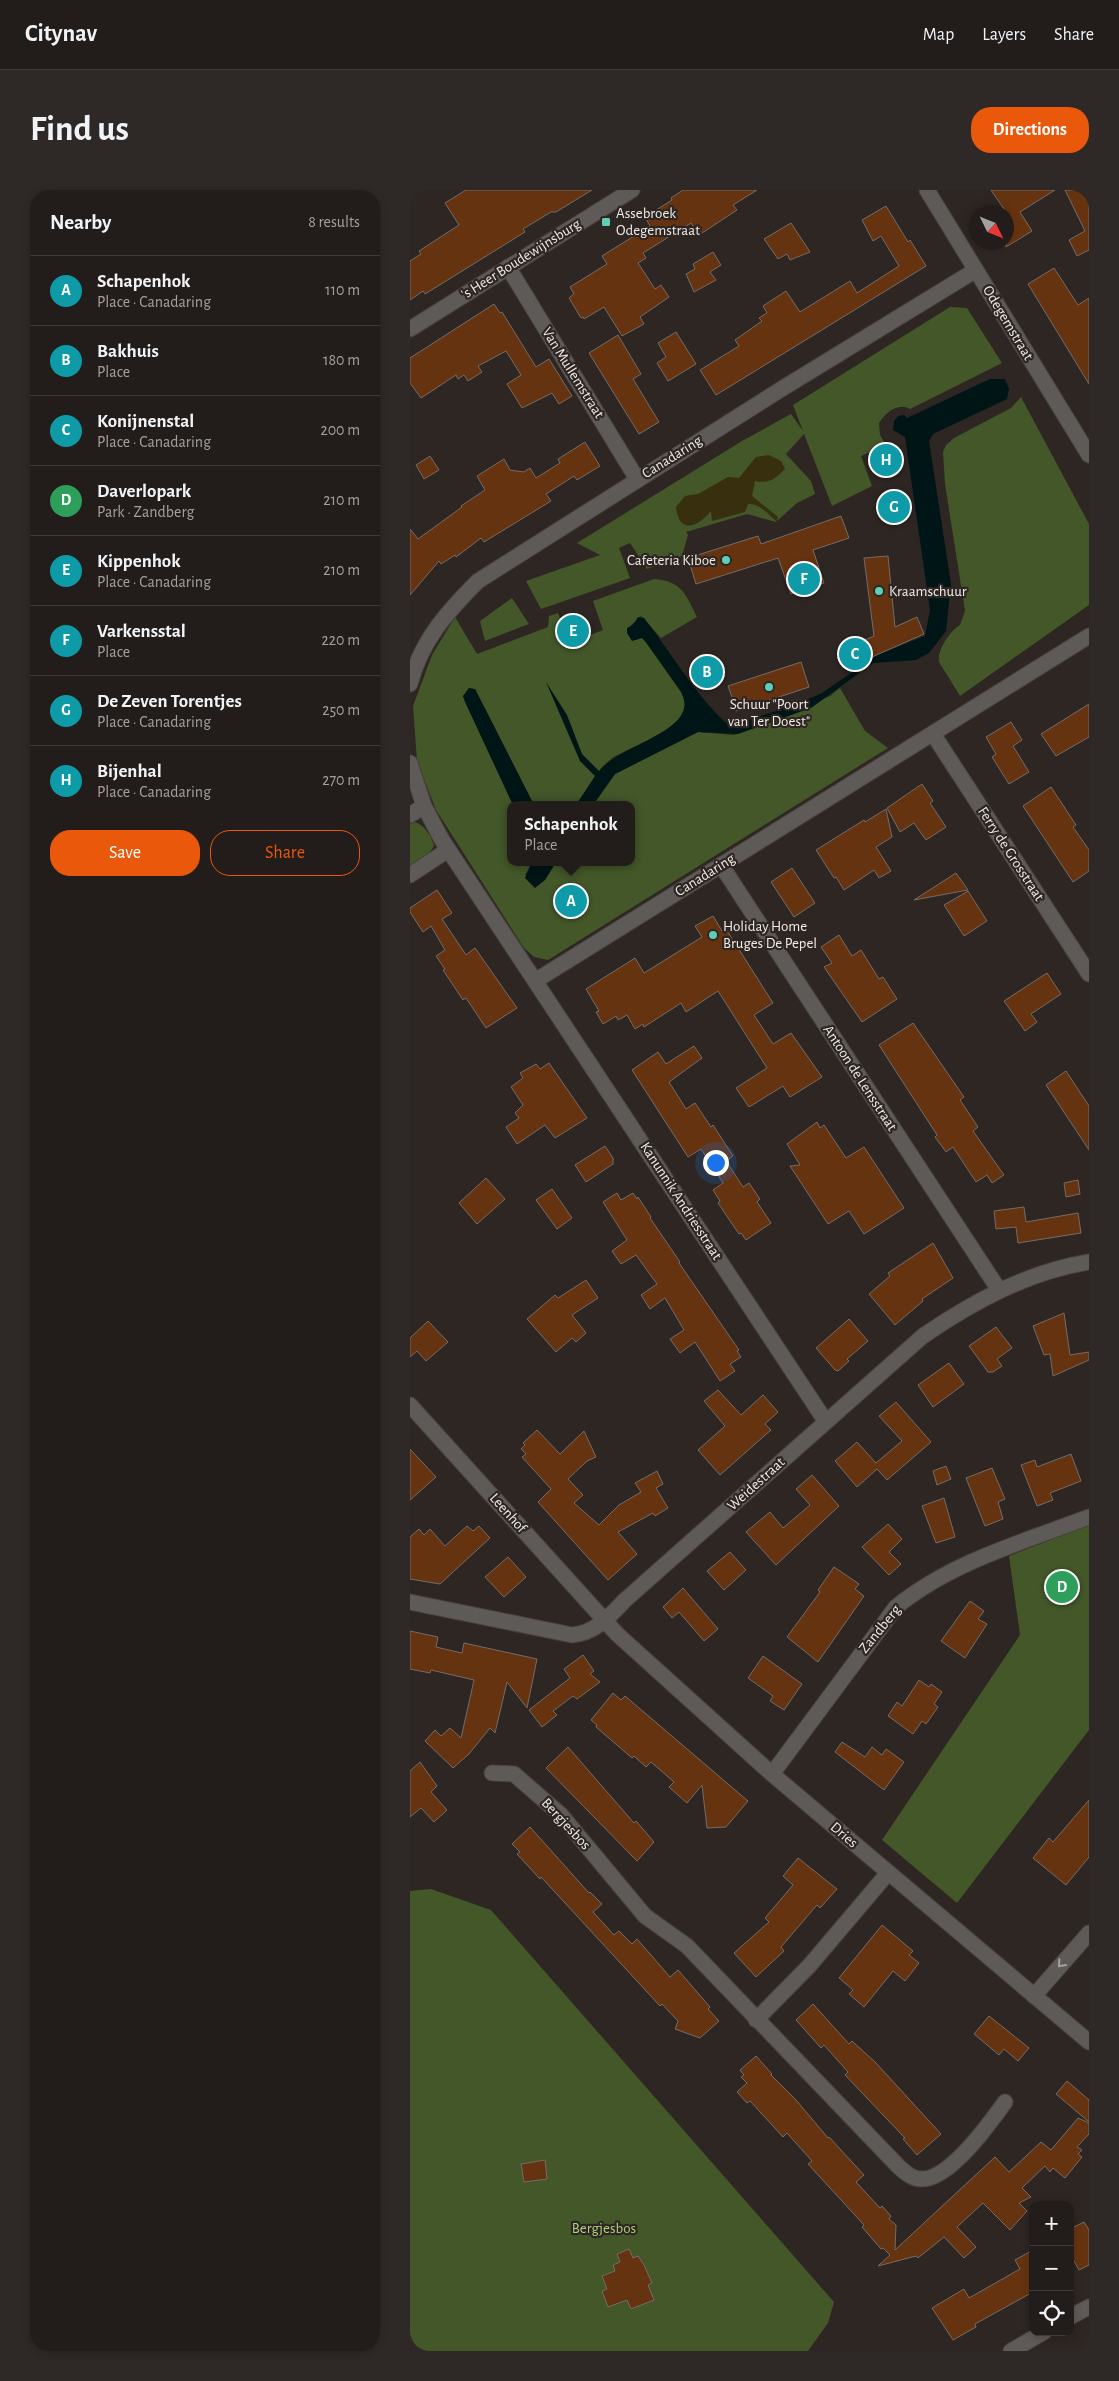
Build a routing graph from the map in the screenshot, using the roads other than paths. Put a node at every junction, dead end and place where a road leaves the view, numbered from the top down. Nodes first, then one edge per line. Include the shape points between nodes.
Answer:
1 (632, 190) edge
2 (927, 190) edge
3 (508, 267) junction
4 (976, 270) junction
5 (410, 329) edge
6 (1089, 455) edge
7 (638, 479) junction
8 (1089, 636) edge
9 (410, 684) edge
10 (933, 734) junction
11 (410, 763) edge
12 (424, 806) junction
13 (410, 815) edge
14 (448, 850) junction
15 (721, 865) junction
16 (410, 875) edge
17 (1089, 974) edge
18 (535, 981) junction
19 (1089, 1262) edge
20 (999, 1290) junction
21 (410, 1405) edge
22 (826, 1422) junction
23 (1089, 1517) edge
24 (410, 1602) edge
25 (604, 1622) junction
26 (492, 1773) dead end
27 (772, 1774) junction
28 (888, 1873) junction
29 (1089, 1932) edge
30 (1034, 1996) junction
31 (756, 2020) junction
32 (1089, 2042) edge
33 (1005, 2102) dead end
34 (1089, 2307) edge
35 (1074, 2315) edge
36 (1033, 2345) edge
37 (1011, 2351) edge

1 - 3 street, 's Heer Boudewijnsburg
2 - 4 street, Odegemstraat
3 - 5 street, 's Heer Boudewijnsburg
3 - 7 street, Van Mullemstraat
4 - 6 street, Odegemstraat
4 - 7 street, Canadaring
7 - 9 street, Canadaring via 478,581 450,608 429,636
8 - 10 street, Canadaring
10 - 15 street, Canadaring
10 - 17 street, Ferry de Grosstraat
11 - 12 street
12 - 13 street
12 - 14 street
14 - 16 street
14 - 18 street
15 - 18 street, Canadaring
15 - 20 street, Antoon de Lensstraat
18 - 22 street, Kanunnik Andriesstraat
19 - 20 street, Weidestraat via 1055,1269
20 - 22 street, Weidestraat via 924,1336
21 - 25 street, Leenhof
22 - 25 street, Weidestraat
23 - 27 street, Zandberg via 946,1573 896,1607
24 - 25 street, Weidestraat via 572,1635 583,1634
25 - 27 street, Dries
26 - 31 street, Bergjesbos via 514,1774 561,1815 639,1910 687,1946
27 - 28 street, Dries
28 - 30 street, Dries
28 - 31 street via 810,1965
29 -> 30 street
30 - 32 street, Dries
31 - 33 street, Bergjesbos via 911,2177 936,2176 948,2168 985,2131
34 - 35 street
36 - 37 street

